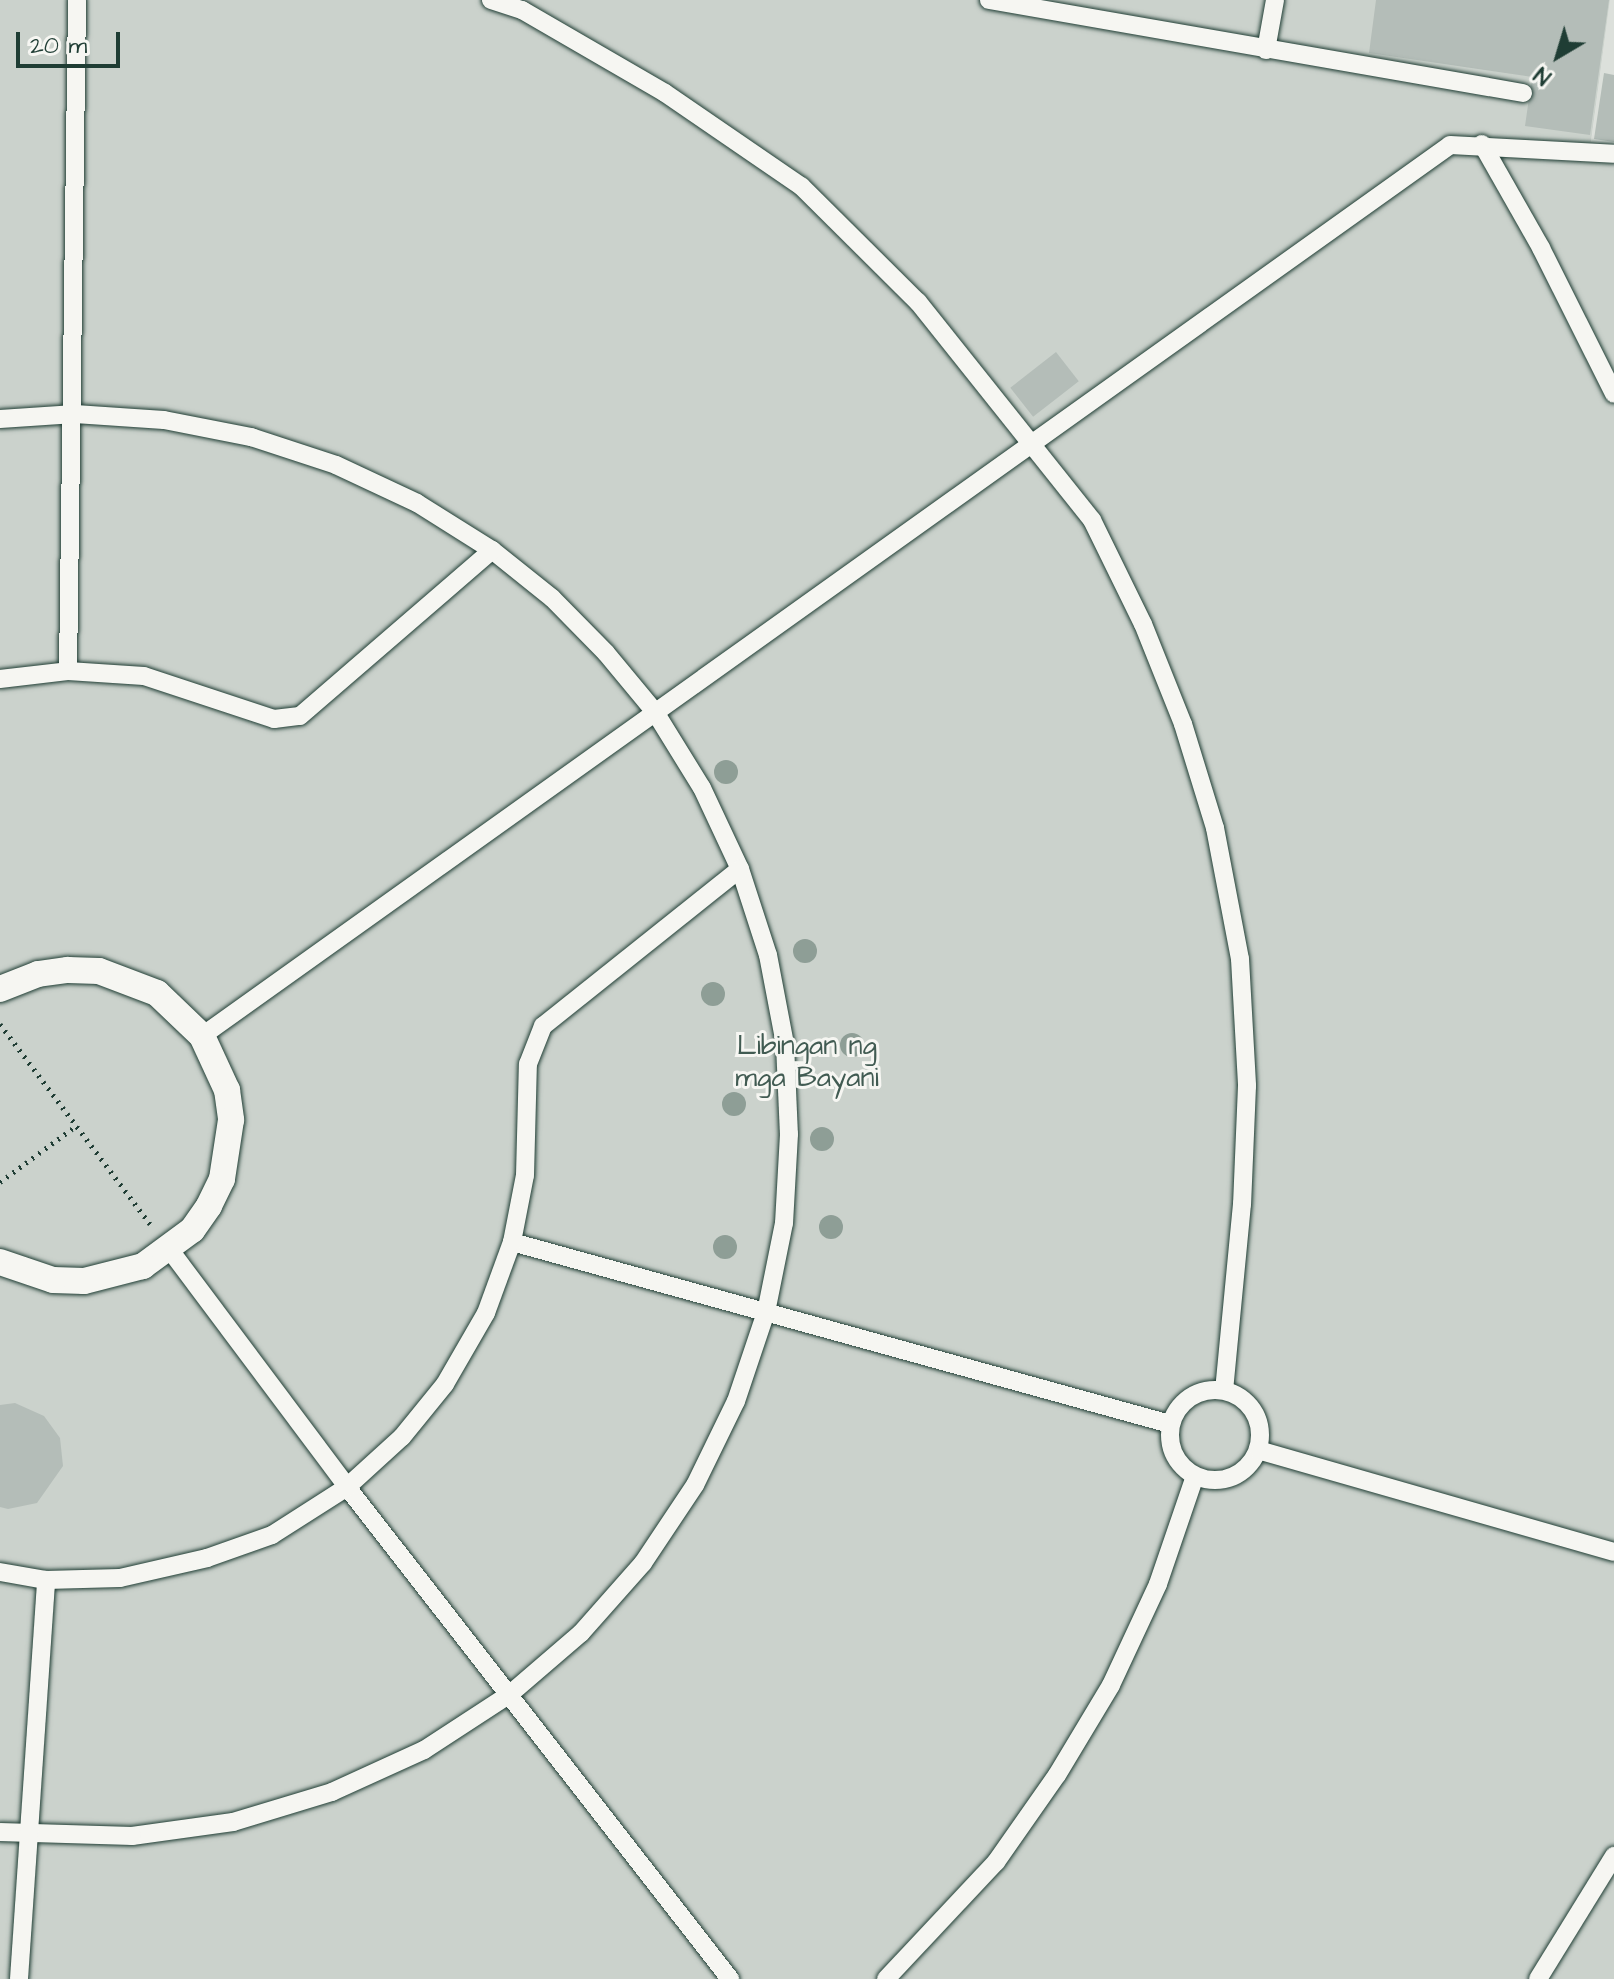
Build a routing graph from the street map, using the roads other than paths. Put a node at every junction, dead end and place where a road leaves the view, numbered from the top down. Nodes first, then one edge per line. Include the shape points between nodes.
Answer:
1 (77, 0) edge
2 (491, 0) edge
3 (989, 0) edge
4 (1275, 0) edge
5 (1266, 50) junction
6 (1523, 93) dead end
7 (1482, 144) junction
8 (1614, 154) edge
9 (1614, 394) edge
10 (75, 414) junction
11 (0, 419) edge
12 (1033, 441) junction
13 (492, 550) junction
14 (68, 671) junction
15 (0, 679) edge
16 (655, 712) junction
17 (740, 869) junction
18 (0, 989) edge
19 (202, 1036) junction
20 (512, 1242) junction
21 (170, 1250) junction
22 (0, 1262) edge
23 (766, 1312) junction
24 (1224, 1390) junction
25 (1170, 1424) junction
26 (1258, 1450) junction
27 (1195, 1476) junction
28 (347, 1487) junction
29 (1614, 1552) edge
30 (0, 1572) edge
31 (46, 1580) junction
32 (510, 1694) junction
33 (0, 1832) edge
34 (30, 1836) junction
35 (1614, 1856) edge
36 (19, 1979) edge
37 (730, 1979) edge
38 (886, 1979) edge
39 (1538, 1979) edge

1 - 10 lane
2 - 12 lane via 522,10 665,93 801,186 918,302
3 - 5 lane
4 - 5 lane
5 - 6 lane
7 - 8 lane
7 - 9 lane
7 - 12 lane via 1450,145
10 - 11 lane
10 - 13 lane via 178,423 251,437 336,465 417,503
10 - 14 lane
12 - 16 lane
12 - 24 lane via 1092,520 1143,624 1215,828 1240,959 1247,1086
13 - 14 lane via 300,716 274,719 144,676
13 - 16 lane via 596,642
14 - 15 lane
16 - 17 lane via 702,788
16 - 19 lane
17 - 20 lane via 543,1026 528,1064 525,1175
17 - 23 lane via 768,955 785,1044 789,1134 784,1223
18 - 19 street via 38,974 99,971 157,993
19 - 21 street via 227,1090 229,1150 209,1206
20 - 23 lane
20 - 28 lane via 486,1313 445,1384 402,1437
21 - 22 street via 143,1266 84,1281 53,1280
21 - 28 lane
23 - 25 lane
23 - 32 lane via 736,1401 695,1485 643,1563 581,1633
24 - 25 lane via 1190,1397
24 - 26 lane via 1254,1413 1260,1431
25 - 27 lane via 1170,1445 1179,1464
26 - 27 lane via 1248,1467 1232,1477 1213,1481
26 - 29 lane
27 - 38 lane via 1158,1584 1111,1685 1057,1775 996,1862
28 - 31 lane via 272,1535 207,1558 120,1578
28 - 32 lane
30 - 31 lane
31 - 34 lane
32 - 34 lane via 424,1750 332,1792 233,1822 132,1836
32 - 37 lane
33 - 34 lane
34 - 36 lane
35 - 39 lane

